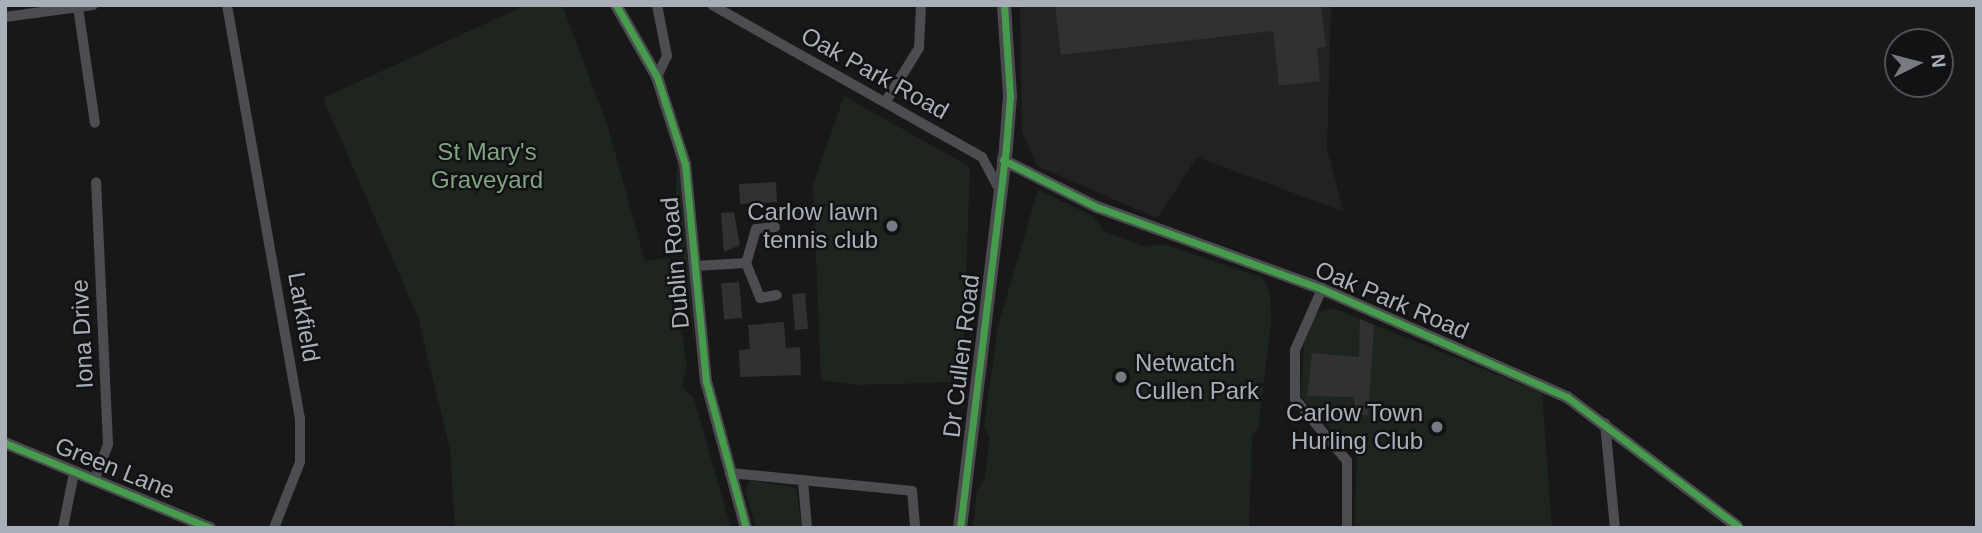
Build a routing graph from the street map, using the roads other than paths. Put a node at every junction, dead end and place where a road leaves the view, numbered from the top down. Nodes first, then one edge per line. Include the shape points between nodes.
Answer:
1 (93, 5) edge
2 (227, 5) edge
3 (615, 5) edge
4 (657, 5) edge
5 (712, 5) edge
6 (921, 5) edge
7 (1004, 5) edge
8 (78, 7) junction
9 (5, 17) edge
10 (657, 77) junction
11 (886, 101) junction
12 (95, 123) dead end
13 (1004, 154) junction
14 (982, 157) junction
15 (96, 181) dead end
16 (998, 187) junction
17 (775, 228) dead end
18 (746, 263) junction
19 (695, 266) junction
20 (1322, 289) junction
21 (777, 295) dead end
22 (1605, 422) junction
23 (5, 443) edge
24 (74, 473) junction
25 (730, 473) junction
26 (94, 481) junction
27 (803, 481) junction
28 (1737, 526) dead end
29 (63, 528) edge
30 (210, 528) edge
31 (274, 528) edge
32 (746, 528) edge
33 (807, 528) edge
34 (915, 528) edge
35 (960, 528) edge
36 (1346, 528) edge
37 (1615, 528) edge

1 - 8 street
2 - 31 street, Larkfield via 300,418 300,462
3 - 10 street, Dublin Road
4 - 10 street via 667,57
5 - 11 street, Oak Park Road
6 - 11 street via 919,48
7 - 13 main road, Dr Cullen Road via 1010,96
8 - 9 street
8 - 12 street
10 - 19 street, Dublin Road via 685,164
11 - 14 street, Oak Park Road
13 - 14 street
13 - 16 main road, Dr Cullen Road
13 - 20 street, Oak Park Road via 1097,208
14 - 16 street
15 - 26 street, Iona Drive via 108,444
16 - 35 main road, Dr Cullen Road
17 - 18 street via 756,229
18 - 19 street
18 - 21 street via 761,298
19 - 25 street, Dublin Road via 706,381
20 - 22 street, Oak Park Road via 1567,397
20 - 36 street via 1295,350 1295,399 1347,461
22 - 28 street, Oak Park Road
22 - 37 street
23 - 24 street, Green Lane
24 - 26 street, Green Lane
24 - 29 street
25 - 27 street
25 - 32 street, Dublin Road
26 - 30 street, Green Lane
27 - 33 street
27 - 34 street via 912,491

